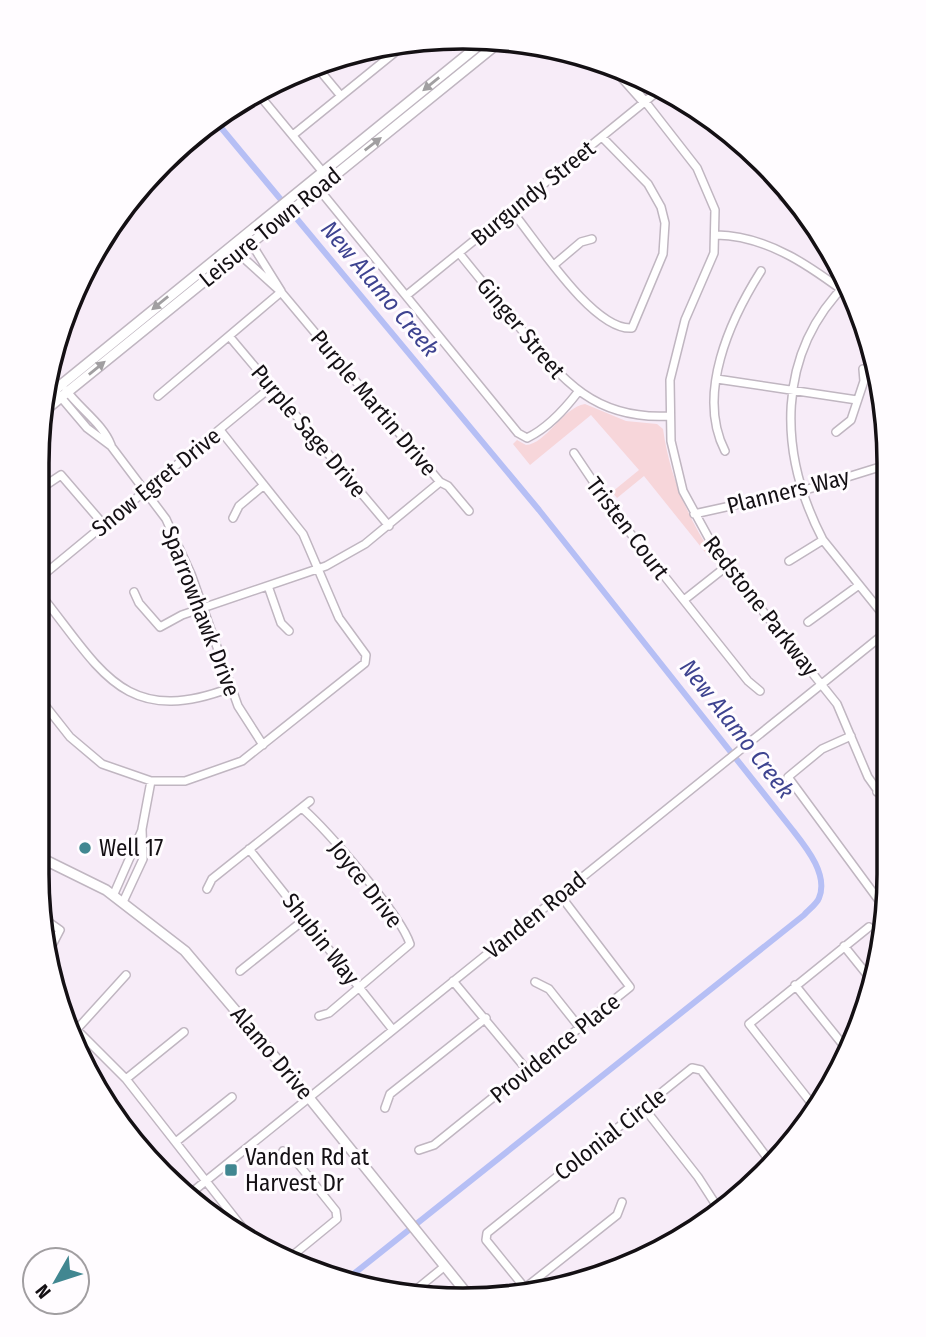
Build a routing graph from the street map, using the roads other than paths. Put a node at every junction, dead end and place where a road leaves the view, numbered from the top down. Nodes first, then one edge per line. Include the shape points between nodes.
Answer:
1 (474, 49) edge
2 (490, 50) edge
3 (386, 56) edge
4 (323, 74) edge
5 (624, 82) edge
6 (633, 86) edge
7 (653, 95) edge
8 (341, 96) junction
9 (264, 100) edge
10 (644, 102) junction
11 (293, 135) junction
12 (602, 137) junction
13 (321, 171) junction
14 (318, 188) junction
15 (512, 210) junction
16 (717, 235) junction
17 (592, 239) dead end
18 (251, 243) junction
19 (238, 253) junction
20 (459, 253) junction
21 (555, 264) junction
22 (761, 271) dead end
23 (837, 286) edge
24 (281, 292) junction
25 (839, 292) edge
26 (407, 295) junction
27 (229, 336) junction
28 (863, 369) dead end
29 (717, 379) junction
30 (271, 387) junction
31 (792, 389) junction
32 (61, 391) junction
33 (578, 392) junction
34 (55, 393) edge
35 (158, 396) dead end
36 (55, 399) edge
37 (857, 400) junction
38 (669, 416) junction
39 (220, 430) junction
40 (836, 432) dead end
41 (725, 451) dead end
42 (574, 453) dead end
43 (877, 468) edge
44 (440, 482) junction
45 (49, 484) edge
46 (264, 485) junction
47 (146, 490) junction
48 (804, 491) junction
49 (469, 511) dead end
50 (694, 514) junction
51 (233, 518) dead end
52 (104, 525) junction
53 (389, 526) junction
54 (823, 540) junction
55 (789, 561) dead end
56 (727, 566) junction
57 (319, 568) junction
58 (49, 570) edge
59 (859, 585) junction
60 (268, 586) junction
61 (134, 592) dead end
62 (684, 600) junction
63 (49, 606) edge
64 (877, 607) edge
65 (202, 608) junction
66 (808, 622) dead end
67 (289, 631) dead end
68 (877, 639) edge
69 (822, 684) junction
70 (230, 688) junction
71 (760, 691) dead end
72 (49, 710) edge
73 (851, 736) junction
74 (263, 745) junction
75 (151, 781) junction
76 (877, 792) edge
77 (310, 801) dead end
78 (302, 808) junction
79 (142, 829) junction
80 (249, 849) junction
81 (49, 862) edge
82 (207, 889) dead end
83 (113, 895) junction
84 (560, 895) junction
85 (876, 897) edge
86 (122, 902) junction
87 (305, 919) junction
88 (53, 925) edge
89 (869, 927) dead end
90 (55, 940) edge
91 (844, 946) junction
92 (240, 971) dead end
93 (865, 972) edge
94 (126, 975) dead end
95 (453, 981) junction
96 (535, 982) dead end
97 (795, 985) junction
98 (359, 988) junction
99 (319, 1016) dead end
100 (486, 1018) junction
101 (79, 1027) edge
102 (580, 1028) junction
103 (393, 1030) junction
104 (80, 1031) edge
105 (184, 1032) dead end
106 (841, 1042) edge
107 (527, 1070) junction
108 (126, 1079) junction
109 (232, 1097) dead end
110 (310, 1098) junction
111 (809, 1101) edge
112 (385, 1108) dead end
113 (644, 1108) junction
114 (177, 1141) junction
115 (419, 1150) dead end
116 (283, 1151) dead end
117 (766, 1156) edge
118 (207, 1180) junction
119 (195, 1189) edge
120 (622, 1202) dead end
121 (714, 1203) edge
122 (238, 1221) edge
123 (296, 1252) edge
124 (446, 1266) junction
125 (538, 1281) edge
126 (522, 1283) edge
127 (422, 1285) edge
128 (463, 1288) edge

1 -> 13 main road, Leisure Town Road
14 -> 2 main road, Leisure Town Road
3 - 8 street
4 - 8 street
5 - 10 street, Redstone Parkway
6 - 10 street, Redstone Parkway
7 - 10 street, Burgundy Street
8 - 11 street
9 - 11 street
10 - 12 street, Burgundy Street
10 - 16 street, Redstone Parkway via 707,186
11 - 13 street
12 - 15 street, Burgundy Street
12 - 21 street via 648,184 665,223 663,254 632,328 622,329 605,320
13 -> 32 main road, Leisure Town Road
14 - 18 main road, Leisure Town Road
14 - 26 street
15 - 20 street, Burgundy Street
15 - 21 street
16 - 23 street via 772,246
16 - 38 street, Redstone Parkway via 712,262 678,341
17 - 21 street via 581,242
18 - 19 main road, Leisure Town Road
18 - 24 street, Purple Martin Drive
19 - 24 street, Purple Martin Drive
32 -> 19 main road, Leisure Town Road
20 - 26 street, Burgundy Street
20 - 33 street, Ginger Street via 550,365
22 - 29 street via 730,331
24 - 27 street
24 - 44 street, Purple Martin Drive
25 - 31 street via 810,329
26 - 33 street via 518,433 527,438 555,418
27 - 30 street, Purple Sage Drive
27 - 35 street
28 - 37 street
29 - 31 street
29 - 41 street via 718,436
30 - 39 street, Snow Egret Drive
30 - 53 street, Purple Sage Drive
31 - 37 street
31 - 48 street via 793,437
32 - 34 main road, Leisure Town Road
32 - 36 main road, Leisure Town Road
32 - 47 street, Sparrowhawk Drive via 87,428 111,446
33 - 38 street, Ginger Street via 624,413
37 - 40 street via 851,420
38 - 50 street, Redstone Parkway via 676,466
39 - 46 street
39 - 47 street, Snow Egret Drive
42 - 62 street, Tristen Court via 615,514
43 - 48 street, Planners Way
44 - 49 street, Purple Martin Drive
44 - 53 street
45 - 52 street via 61,475
46 - 51 street via 239,506
46 - 57 street via 303,534
47 - 52 street, Snow Egret Drive
47 - 65 street, Sparrowhawk Drive via 176,540
48 - 50 street, Planners Way
48 - 54 street
50 - 56 street, Redstone Parkway
52 - 58 street, Snow Egret Drive
53 - 57 street
54 - 55 street
54 - 59 street
56 - 62 street
56 - 69 street, Redstone Parkway
57 - 60 street
57 - 74 street via 339,618 367,660
59 - 64 street
59 - 66 street
60 - 65 street
60 - 67 street via 281,623
61 - 65 street via 160,627
62 - 71 street, Tristen Court
63 - 70 street via 100,668 137,696 181,703
65 - 70 street, Sparrowhawk Drive
68 - 69 street, Vanden Road
69 - 73 street, Redstone Parkway
69 - 84 street, Vanden Road
70 - 74 street, Sparrowhawk Drive
72 - 75 street via 85,752 120,773
73 - 76 street, Redstone Parkway
73 - 85 street via 822,748 788,778
74 - 75 street via 243,761 202,778
75 - 79 street
77 - 78 street
78 - 80 street
78 - 98 street, Joyce Drive via 330,836 410,944
79 - 83 street
79 - 86 street via 143,859
80 - 82 street via 212,879
80 - 87 street, Shubin Way
81 - 83 main road, Alamo Drive
83 - 86 main road, Alamo Drive
84 - 95 street, Vanden Road
84 - 102 street, Providence Place via 630,987
86 - 110 main road, Alamo Drive via 185,951
87 - 92 street
87 - 98 street, Shubin Way
88 - 90 street via 60,930
89 - 91 street
91 - 93 street
91 - 97 street
94 - 101 street
95 - 100 street
95 - 103 street, Vanden Road
96 - 102 street via 549,989
97 - 106 street
97 - 111 street via 749,1024
98 - 99 street
98 - 103 street, Shubin Way
100 - 107 street
100 - 112 street via 390,1094
102 - 107 street, Providence Place
103 - 110 street, Vanden Road
104 - 108 street
105 - 108 street
107 - 115 street, Providence Place via 435,1145
108 - 114 street
109 - 114 street
110 - 118 street, Vanden Road
110 - 124 main road, Alamo Drive
113 - 117 street, Colonial Circle via 697,1067
113 - 121 street
113 - 126 street, Colonial Circle via 487,1233 486,1240
114 - 118 street
116 - 123 street via 337,1212 337,1219
118 - 119 street, Vanden Road
118 - 122 street
120 - 125 street via 617,1215
124 - 127 street
124 - 128 main road, Alamo Drive

